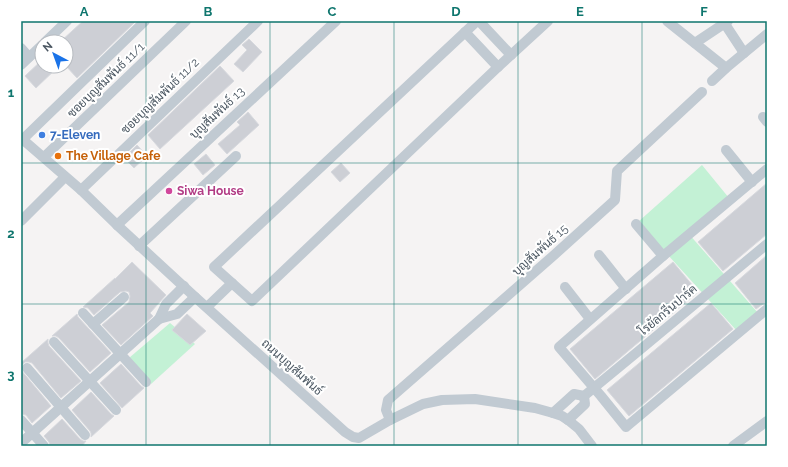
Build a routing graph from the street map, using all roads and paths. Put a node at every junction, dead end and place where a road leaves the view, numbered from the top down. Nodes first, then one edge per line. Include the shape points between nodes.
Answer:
1 (145, 21) edge
2 (186, 21) edge
3 (258, 21) edge
4 (336, 21) edge
5 (478, 21) edge
6 (548, 21) edge
7 (667, 21) edge
8 (65, 22) edge
9 (725, 22) edge
10 (465, 32) junction
11 (53, 34) edge
12 (767, 34) edge
13 (695, 43) junction
14 (21, 48) edge
15 (34, 52) edge
16 (744, 52) junction
17 (511, 55) junction
18 (29, 57) junction
19 (21, 65) edge
20 (498, 67) junction
21 (726, 68) junction
22 (712, 81) dead end
23 (702, 92) dead end
24 (22, 139) edge
25 (726, 150) dead end
26 (236, 156) dead end
27 (44, 158) junction
28 (767, 169) edge
29 (65, 177) junction
30 (752, 182) junction
31 (81, 190) junction
32 (21, 221) edge
33 (636, 224) dead end
34 (117, 225) junction
35 (767, 244) edge
36 (139, 246) junction
37 (599, 255) dead end
38 (663, 256) junction
39 (232, 283) junction
40 (184, 286) junction
41 (565, 287) dead end
42 (626, 288) junction
43 (124, 297) dead end
44 (195, 297) junction
45 (207, 307) junction
46 (767, 309) edge
47 (83, 313) dead end
48 (590, 319) junction
49 (159, 320) junction
50 (93, 324) junction
51 (54, 342) dead end
52 (120, 354) junction
53 (27, 368) dead end
54 (90, 382) junction
55 (146, 382) dead end
56 (594, 388) junction
57 (584, 396) junction
58 (62, 407) junction
59 (116, 410) dead end
60 (553, 413) junction
61 (21, 420) edge
62 (390, 420) junction
63 (568, 420) junction
64 (767, 421) edge
65 (32, 433) junction
66 (85, 435) dead end
67 (360, 442) edge
68 (21, 443) edge
69 (44, 446) edge
70 (592, 446) edge
71 (733, 446) edge

1 - 24 street
2 - 27 street, ซอยบุญสัมพันธ์ 11/1
3 - 31 street, ซอยบุญสัมพันธ์ 11/2
4 - 34 street, บุญสัมพันธ์ 13
5 - 10 street
5 - 17 street
6 - 17 street
7 - 13 street
8 - 11 street
9 - 13 street
9 - 16 street
10 - 20 street
10 - 39 street via 214,267
12 - 16 street
13 - 21 street
14 - 18 street
15 - 18 street
16 - 21 street
17 - 20 street
18 - 19 street
20 - 39 street via 252,301
21 - 22 street
23 - 62 street, บุญสัมพันธ์ 15 via 617,171 615,200 388,400 386,410
24 - 27 street, ถนนบุญสัมพันธ์
25 - 30 street
26 - 36 street
27 - 29 street, ถนนบุญสัมพันธ์
28 - 30 street
29 - 31 street, ถนนบุญสัมพันธ์
29 - 32 street
30 - 38 street
31 - 34 street, ถนนบุญสัมพันธ์
33 - 38 street
34 - 36 street, ถนนบุญสัมพันธ์
35 - 56 street, โรยัลกรีนปาร์ค
36 - 40 street, ถนนบุญสัมพันธ์
37 - 42 street
38 - 42 street
39 - 45 street
40 - 44 street, ถนนบุญสัมพันธ์
40 - 49 street via 166,304
41 - 48 street
42 - 48 street
43 - 50 street
44 - 45 street, ถนนบุญสัมพันธ์
44 - 49 street via 177,314
45 - 67 street, ถนนบุญสัมพันธ์ via 345,432
46 - 56 street via 626,427
47 - 50 street
48 - 56 street via 559,347
49 - 52 street
50 - 52 street
51 - 54 street
52 - 54 street
52 - 55 street
53 - 58 street
54 - 58 street
54 - 59 street
56 - 57 street, โรยัลกรีนปาร์ค
57 - 60 street, โรยัลกรีนปาร์ค via 574,394
57 - 63 street, โรยัลกรีนปาร์ค via 585,404
58 - 65 street
58 - 66 street
60 - 62 street, ถนนบุญสัมพันธ์ via 475,399 442,400 423,404
60 - 63 street, ถนนบุญสัมพันธ์
61 - 65 street
62 - 67 street, ถนนบุญสัมพันธ์
63 - 70 street, ถนนบุญสัมพันธ์
64 - 71 street
65 - 68 street
65 - 69 street

